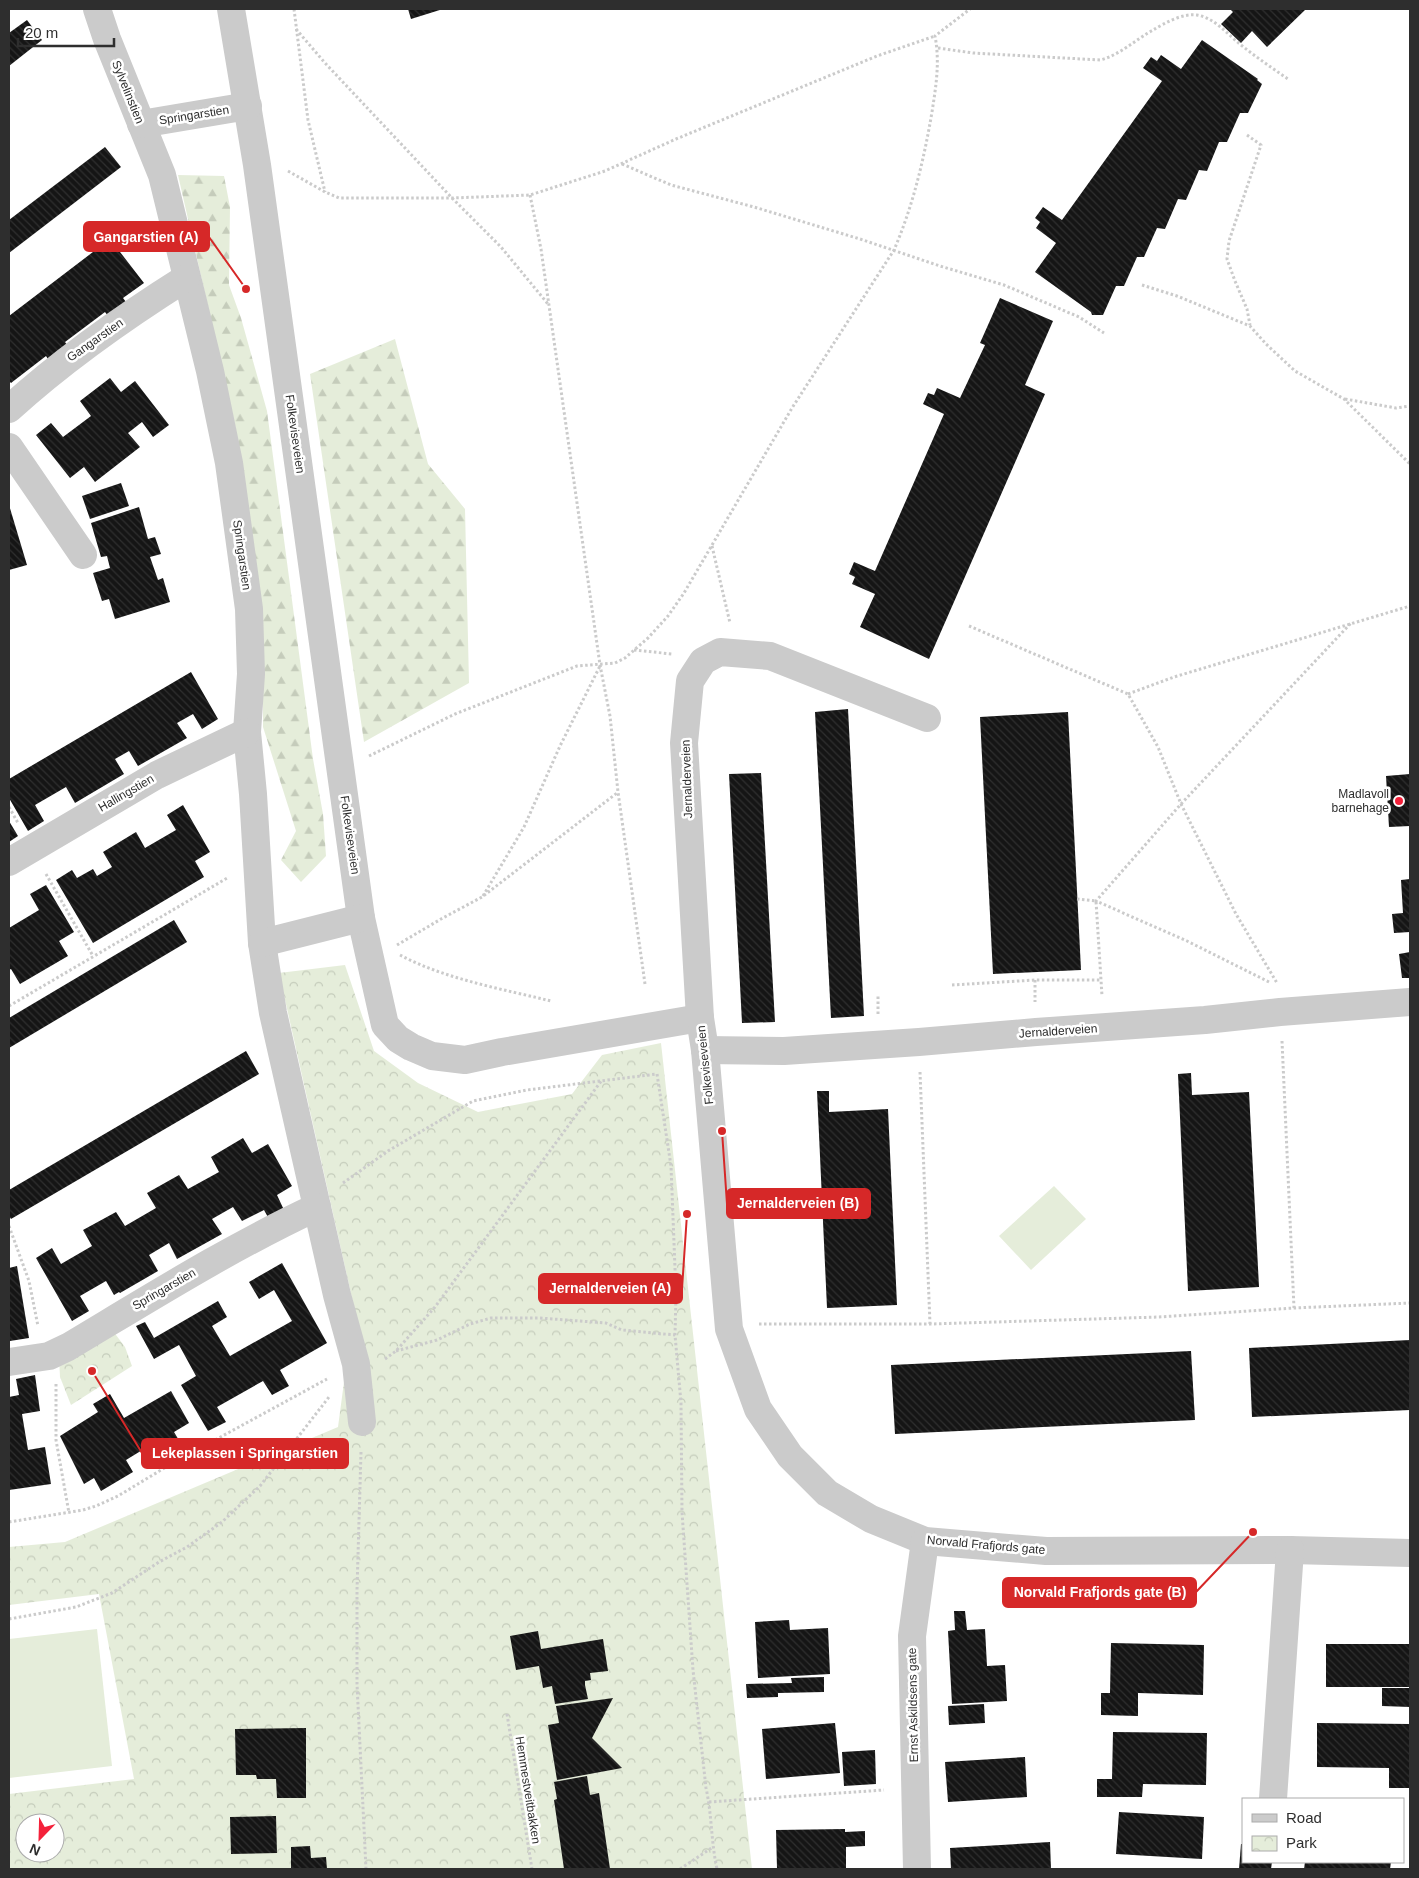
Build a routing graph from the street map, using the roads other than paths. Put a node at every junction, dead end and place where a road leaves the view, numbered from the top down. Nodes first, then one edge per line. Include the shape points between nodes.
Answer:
1 (97, 9) edge
2 (231, 9) edge
3 (248, 106) junction
4 (141, 124) junction
5 (162, 175) joint
6 (186, 278) junction
7 (9, 409) edge
8 (9, 446) edge
9 (83, 555) dead end
10 (927, 718) dead end
11 (247, 732) junction
12 (9, 862) edge
13 (361, 918) junction
14 (262, 942) junction
15 (1410, 1002) edge
16 (700, 1018) junction
17 (706, 1050) junction
18 (317, 1208) junction
19 (729, 1329) joint
20 (9, 1362) edge
21 (362, 1422) road end
22 (925, 1541) junction
23 (1290, 1550) junction
24 (1410, 1553) edge
25 (1273, 1798) edge
26 (916, 1869) edge

1 - 4 street, Sylvelinstien
2 - 3 street, Folkeviseveien
3 - 4 street, Springarstien
3 - 13 street, Folkeviseveien
4 - 5 street, Sylvelinstien
5 - 6 street, Springarstien
6 - 7 street, Gangarstien via 62,363
6 - 11 street, Springarstien via 229,463 250,609 251,674
8 - 9 street
10 - 16 street, Jernalderveien via 770,656 720,652 703,661 690,681 684,743
11 - 12 street, Hallingstien via 157,774
11 - 14 street, Springarstien
13 - 14 street
13 - 16 street, Folkeviseveien via 385,1026 410,1047 432,1056 465,1060
14 - 18 street, Springarstien via 273,1013
15 - 17 street, Jernalderveien via 919,1042 784,1051
16 - 17 street, Folkeviseveien
17 - 19 street, Folkeviseveien
18 - 20 street, Springarstien via 187,1276 68,1347 49,1356
18 - 21 street, Springarstien via 356,1364
19 - 22 street, Norvald Frafjords gate via 758,1409 790,1456 828,1493 870,1519
22 - 23 street, Norvald Frafjords gate via 1046,1551
22 - 26 street, Ernst Askildsens gate via 912,1636
23 - 24 street, Norvald Frafjords gate
23 - 25 street

